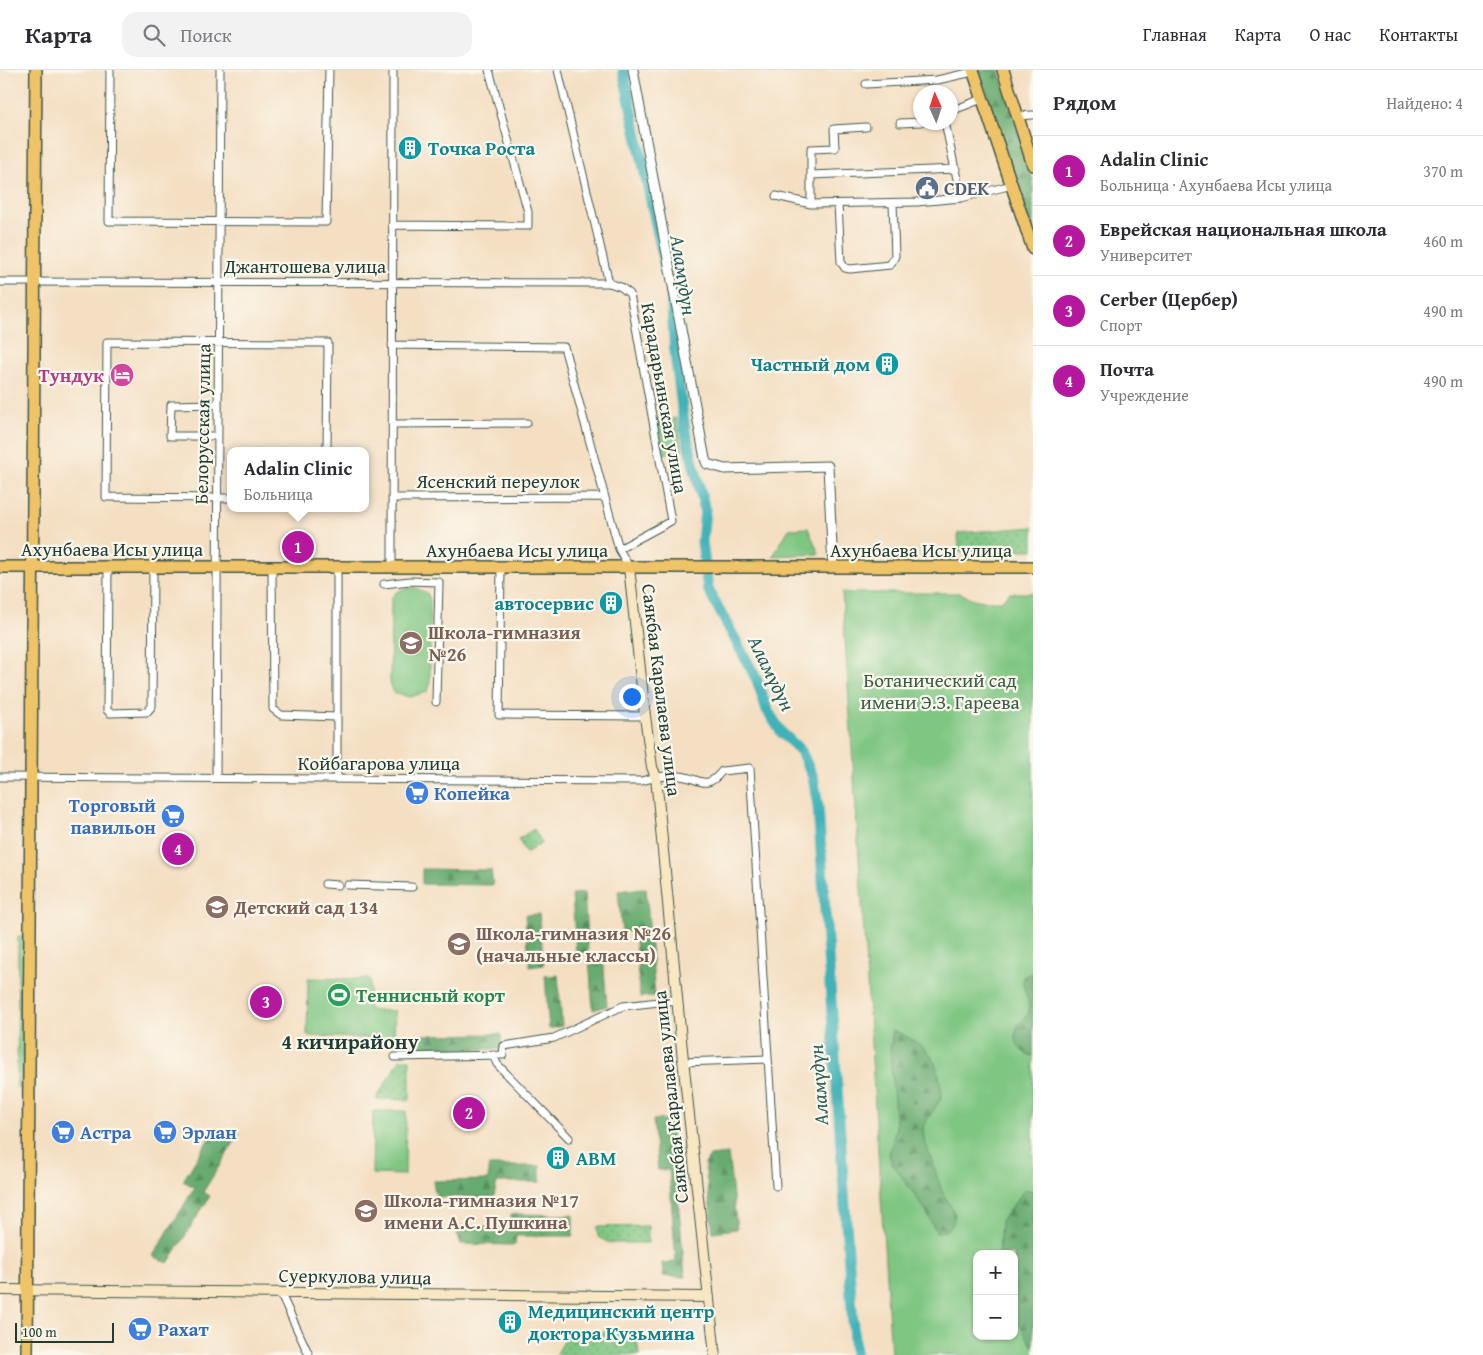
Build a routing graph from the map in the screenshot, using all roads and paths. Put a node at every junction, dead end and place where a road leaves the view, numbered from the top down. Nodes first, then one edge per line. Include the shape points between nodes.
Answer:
1 (36, 70) edge
2 (110, 70) edge
3 (220, 70) edge
4 (328, 70) edge
5 (393, 70) edge
6 (489, 70) edge
7 (558, 70) edge
8 (633, 70) edge
9 (1003, 70) edge
10 (973, 71) edge
11 (866, 84) dead end
12 (982, 99) junction
13 (958, 108) edge
14 (1033, 115) edge
15 (1018, 116) junction
16 (913, 122) edge
17 (900, 123) dead end
18 (866, 127) dead end
19 (947, 130) edge
20 (1033, 165) edge
21 (956, 169) junction
22 (811, 175) junction
23 (1012, 185) junction
24 (776, 196) dead end
25 (961, 198) junction
26 (893, 202) junction
27 (811, 204) junction
28 (838, 204) junction
29 (218, 222) junction
30 (392, 225) junction
31 (1033, 248) edge
32 (0, 282) edge
33 (217, 282) junction
34 (34, 283) junction
35 (392, 283) junction
36 (609, 283) junction
37 (219, 343) junction
38 (392, 345) junction
39 (218, 404) junction
40 (527, 423) dead end
41 (392, 424) junction
42 (218, 436) junction
43 (327, 447) edge
44 (604, 497) junction
45 (216, 498) junction
46 (227, 498) edge
47 (392, 498) junction
48 (619, 549) junction
49 (0, 567) edge
50 (34, 567) junction
51 (108, 567) junction
52 (152, 567) junction
53 (217, 567) junction
54 (272, 567) junction
55 (337, 567) junction
56 (392, 567) junction
57 (501, 567) junction
58 (629, 567) junction
59 (833, 567) junction
60 (1033, 567) edge
61 (384, 584) dead end
62 (436, 702) dead end
63 (645, 716) junction
64 (337, 717) junction
65 (0, 777) edge
66 (32, 777) junction
67 (656, 777) junction
68 (216, 778) junction
69 (337, 779) junction
70 (325, 884) dead end
71 (338, 885) dead end
72 (348, 885) dead end
73 (412, 887) dead end
74 (677, 1000) junction
75 (493, 1056) junction
76 (395, 1057) dead end
77 (768, 1059) junction
78 (684, 1062) junction
79 (569, 1138) dead end
80 (776, 1186) dead end
81 (0, 1290) edge
82 (27, 1290) junction
83 (280, 1292) junction
84 (709, 1297) junction
85 (27, 1355) edge
86 (309, 1355) edge
87 (715, 1355) edge

1 - 34 main road
2 - 29 street via 109,221
3 - 29 street, Белорусская улица
4 - 29 street via 326,222
5 - 30 street
6 - 30 street via 528,212 528,226
7 - 36 street
8 - 59 street via 707,464 725,469 828,466
9 - 15 main road
10 - 11 street via 938,80
10 - 12 main road
12 - 13 street
12 - 23 main road
14 - 15 street
15 - 20 main road
16 - 17 street
18 - 22 street via 834,129 835,148 811,149
19 - 21 street
21 - 22 street
21 - 25 street
22 - 27 street
23 - 25 street
23 - 31 main road
24 - 27 street
25 - 26 street
26 - 28 street
26 - 28 street via 893,262 850,269 841,262
27 - 28 street
29 - 33 street, Белорусская улица
30 - 35 street
32 - 34 street, Джантошева улица
33 - 34 street, Джантошева улица
33 - 35 street, Джантошева улица
33 - 37 street, Белорусская улица
34 - 50 main road
35 - 36 street, Джантошева улица
35 - 38 street
36 - 48 street, Карадарьинская улица via 630,294 671,521
37 - 39 street, Белорусская улица
37 - 43 street via 328,343
37 - 45 street via 107,342 106,497
38 - 41 street
38 - 44 street, Ясенский переулок via 564,347
39 - 42 street, Белорусская улица
39 - 42 street via 171,406 170,436
40 - 41 street
41 - 47 street
42 - 45 street, Белорусская улица
44 - 47 street, Ясенский переулок
44 - 48 street, Ясенский переулок
45 - 46 street
45 - 53 street, Белорусская улица
47 - 56 street
48 - 58 street
49 - 50 main road, Ахунбаева Исы улица
50 - 51 main road, Ахунбаева Исы улица
50 - 66 main road
51 - 52 main road, Ахунбаева Исы улица
51 - 52 street via 107,710 110,713 147,712 152,706
52 - 53 main road, Ахунбаева Исы улица
53 - 54 main road, Ахунбаева Исы улица
53 - 68 street, Белорусская улица
54 - 55 main road, Ахунбаева Исы улица
54 - 64 street via 273,709 281,715
55 - 56 main road, Ахунбаева Исы улица
55 - 64 street
56 - 57 main road, Ахунбаева Исы улица
57 - 58 main road, Ахунбаева Исы улица
57 - 63 street via 499,715
58 - 59 main road, Ахунбаева Исы улица
58 - 63 main road, Саякбая Каралаева улица
59 - 60 main road, Ахунбаева Исы улица
61 - 62 street via 438,582
63 - 67 main road, Саякбая Каралаева улица
64 - 69 street
65 - 66 street, Койбагарова улица
66 - 68 street, Койбагарова улица
66 - 82 main road
67 - 69 street, Койбагарова улица via 641,781
67 - 74 main road, Саякбая Каралаева улица
67 - 77 street, Койбагарова улица via 681,776 708,783 722,771 750,768
68 - 69 street, Койбагарова улица
70 - 71 street
72 - 73 street
74 - 75 street via 623,1006 554,1038 504,1046 503,1055
74 - 78 main road, Саякбая Каралаева улица
75 - 76 street
75 - 79 street via 497,1064
77 - 78 street
77 - 80 street
78 - 84 main road, Саякбая Каралаева улица
81 - 82 main road, Суеркулова улица
82 - 83 main road, Суеркулова улица
82 - 85 main road
83 - 84 main road, Суеркулова улица
83 - 86 street
84 - 87 main road, Саякбая Каралаева улица

